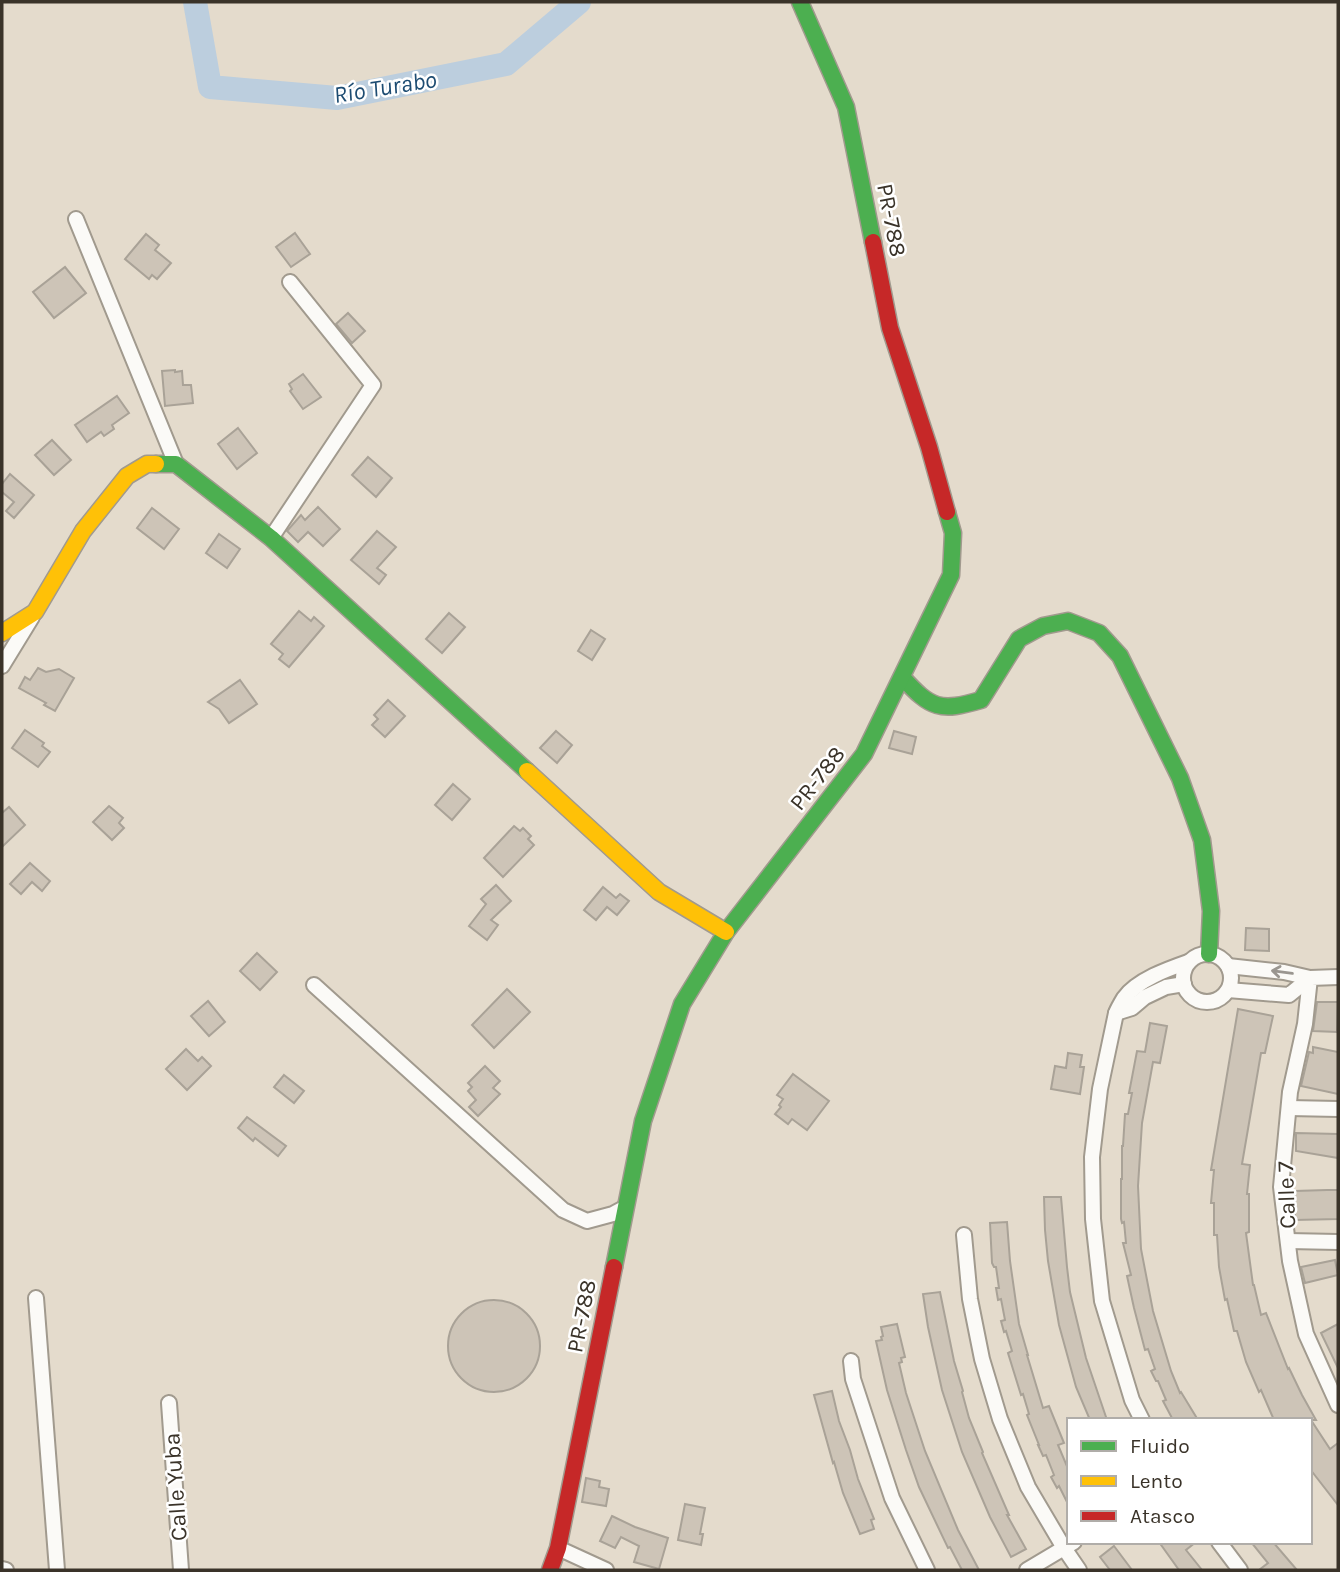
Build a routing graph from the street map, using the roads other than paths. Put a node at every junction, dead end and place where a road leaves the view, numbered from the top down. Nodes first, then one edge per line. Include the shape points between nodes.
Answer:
1 (800, 2) edge
2 (76, 219) dead end
3 (290, 282) dead end
4 (176, 464) junction
5 (271, 538) junction
6 (35, 612) junction
7 (2, 633) edge
8 (2, 666) edge
9 (902, 677) junction
10 (726, 932) junction
11 (1209, 954) junction
12 (1188, 962) junction
13 (1228, 966) junction
14 (1338, 977) edge
15 (1310, 978) junction
16 (1184, 984) junction
17 (314, 985) dead end
18 (1228, 990) junction
19 (1142, 991) junction
20 (1289, 1108) junction
21 (1338, 1109) edge
22 (626, 1208) junction
23 (964, 1235) dead end
24 (1288, 1241) junction
25 (1338, 1242) edge
26 (36, 1298) dead end
27 (850, 1361) dead end
28 (169, 1403) dead end
29 (1338, 1405) edge
30 (1141, 1418) edge
31 (1067, 1542) edge
32 (1220, 1544) edge
33 (1069, 1545) edge
34 (558, 1548) junction
35 (57, 1570) edge
36 (181, 1570) edge
37 (550, 1570) edge
38 (607, 1570) edge
39 (927, 1570) edge
40 (1027, 1570) edge
41 (1079, 1570) edge
42 (1240, 1570) edge

1 - 9 street, PR-788 / PR-788 via 846,107 890,328 953,533 951,575
2 - 4 street
3 - 5 street via 373,386
4 - 5 street
4 - 6 street via 146,464 127,476 83,531
5 - 10 street via 659,892
6 - 7 street
6 - 8 street
9 - 10 street, PR-788 / PR-788 via 864,754
9 - 11 street via 928,702 956,708 981,700 1019,639 1043,626 1068,621 1099,633 1120,656 1180,778 1202,841 1211,911
10 - 22 street, PR-788 / PR-788 via 682,1004 643,1121
11 - 12 street
11 - 13 street
12 - 16 street
12 - 19 street via 1164,970
15 -> 13 street
13 - 18 street
14 - 15 street
15 - 18 street via 1289,995
15 - 20 street, Calle 7
16 - 18 street via 1200,1001 1216,1000
16 - 19 street
17 - 22 street via 563,1210 587,1221
19 - 30 street via 1125,996 1115,1013 1092,1157 1101,1301
20 - 21 street
20 - 24 street, Calle 7 via 1281,1187
22 - 34 street, PR-788 / PR-788
23 - 31 street via 977,1335 1000,1419 1028,1487
24 - 25 street
24 - 29 street, Calle 7 via 1306,1334
26 - 35 street
27 - 39 street via 892,1498
28 - 36 street, Calle Yuba
32 - 42 street
33 - 40 street
33 - 41 street
34 - 37 street, PR-788 / PR-788
34 - 38 street

